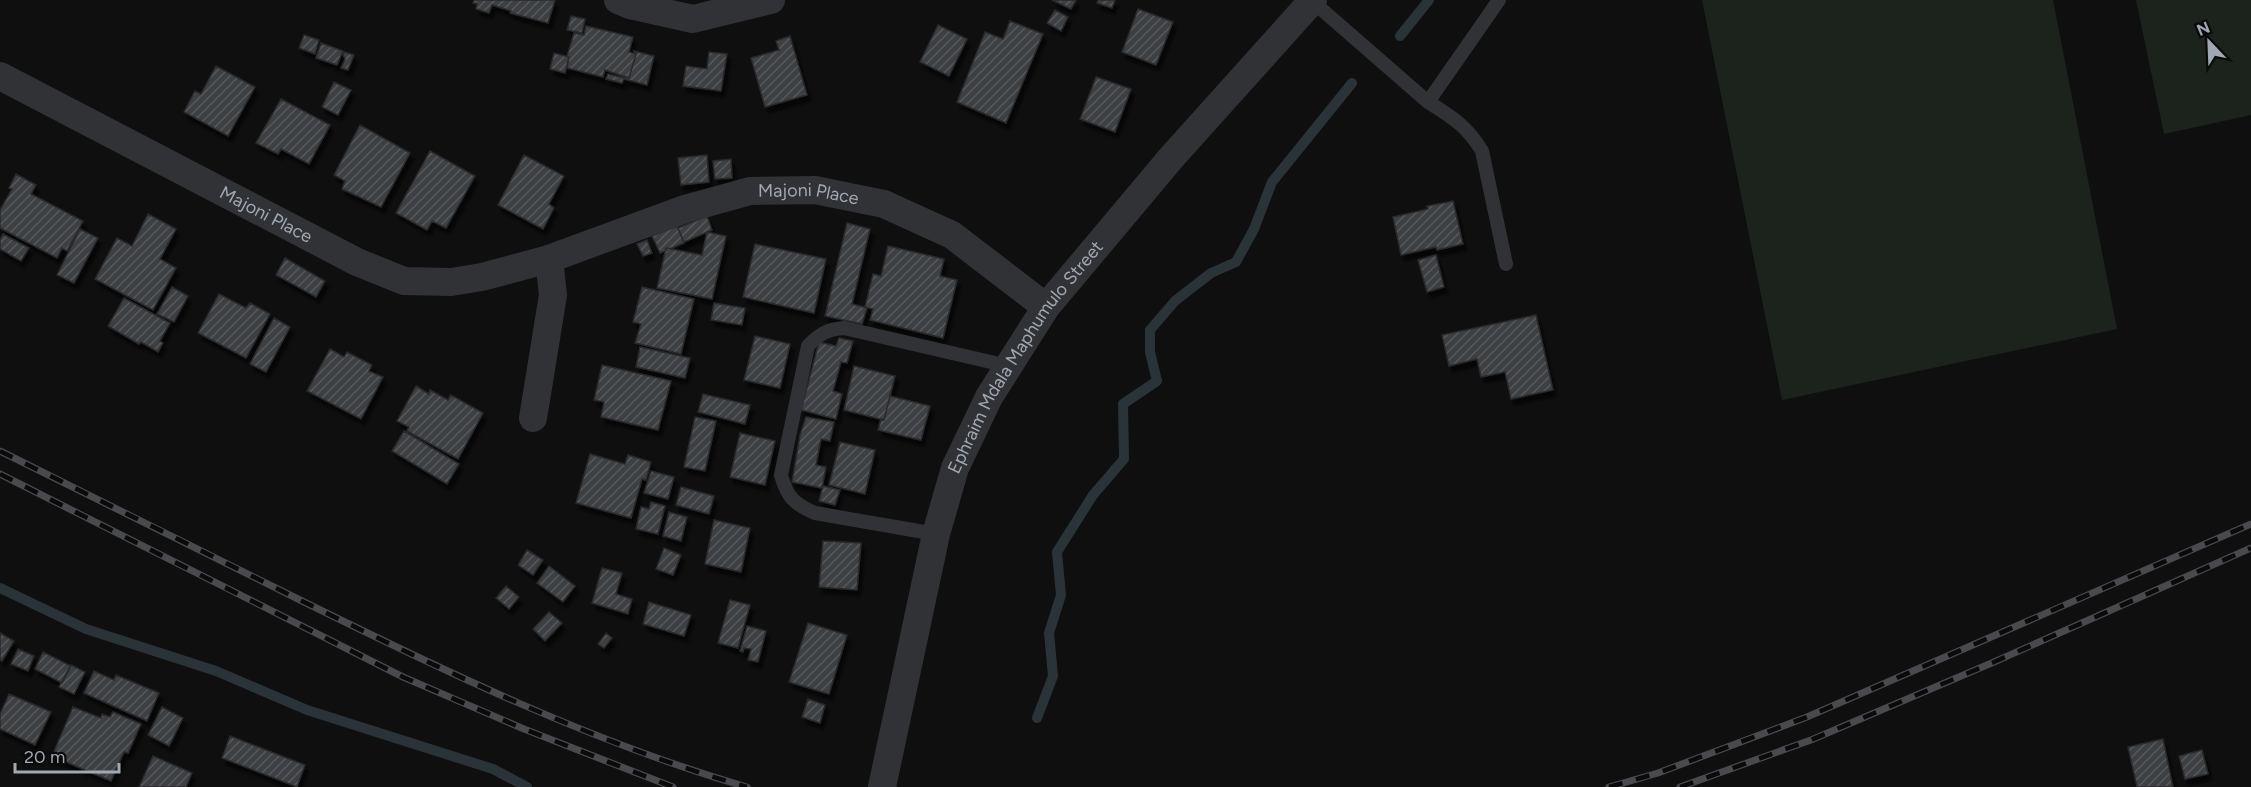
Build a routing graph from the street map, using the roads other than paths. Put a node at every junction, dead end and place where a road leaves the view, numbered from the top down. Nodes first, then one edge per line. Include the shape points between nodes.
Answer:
1 (618, 0) edge
2 (771, 0) edge
3 (1313, 0) edge
4 (1499, 0) edge
5 (0, 76) edge
6 (1428, 102) junction
7 (549, 259) junction
8 (1506, 264) dead end
9 (1046, 307) junction
10 (1008, 366) junction
11 (533, 418) dead end
12 (936, 534) junction
13 (882, 787) edge

1 - 2 street via 693,19
3 - 6 lane
3 - 9 street, Ephraim Mdala Maphumulo Street
4 - 6 lane
5 - 7 street, Majoni Place via 357,262 404,281 451,282
6 - 8 lane via 1457,120 1482,152
7 - 9 street, Majoni Place via 685,208 750,191 815,190 884,204 952,235
7 - 11 street via 554,296
9 - 10 street, Ephraim Mdala Maphumulo Street
10 - 12 street, Ephraim Mdala Maphumulo Street via 988,397 955,468
10 - 12 lane via 844,328 817,336 808,346 781,475 786,491 798,506 815,513
12 - 13 street, Ephraim Mdala Maphumulo Street

